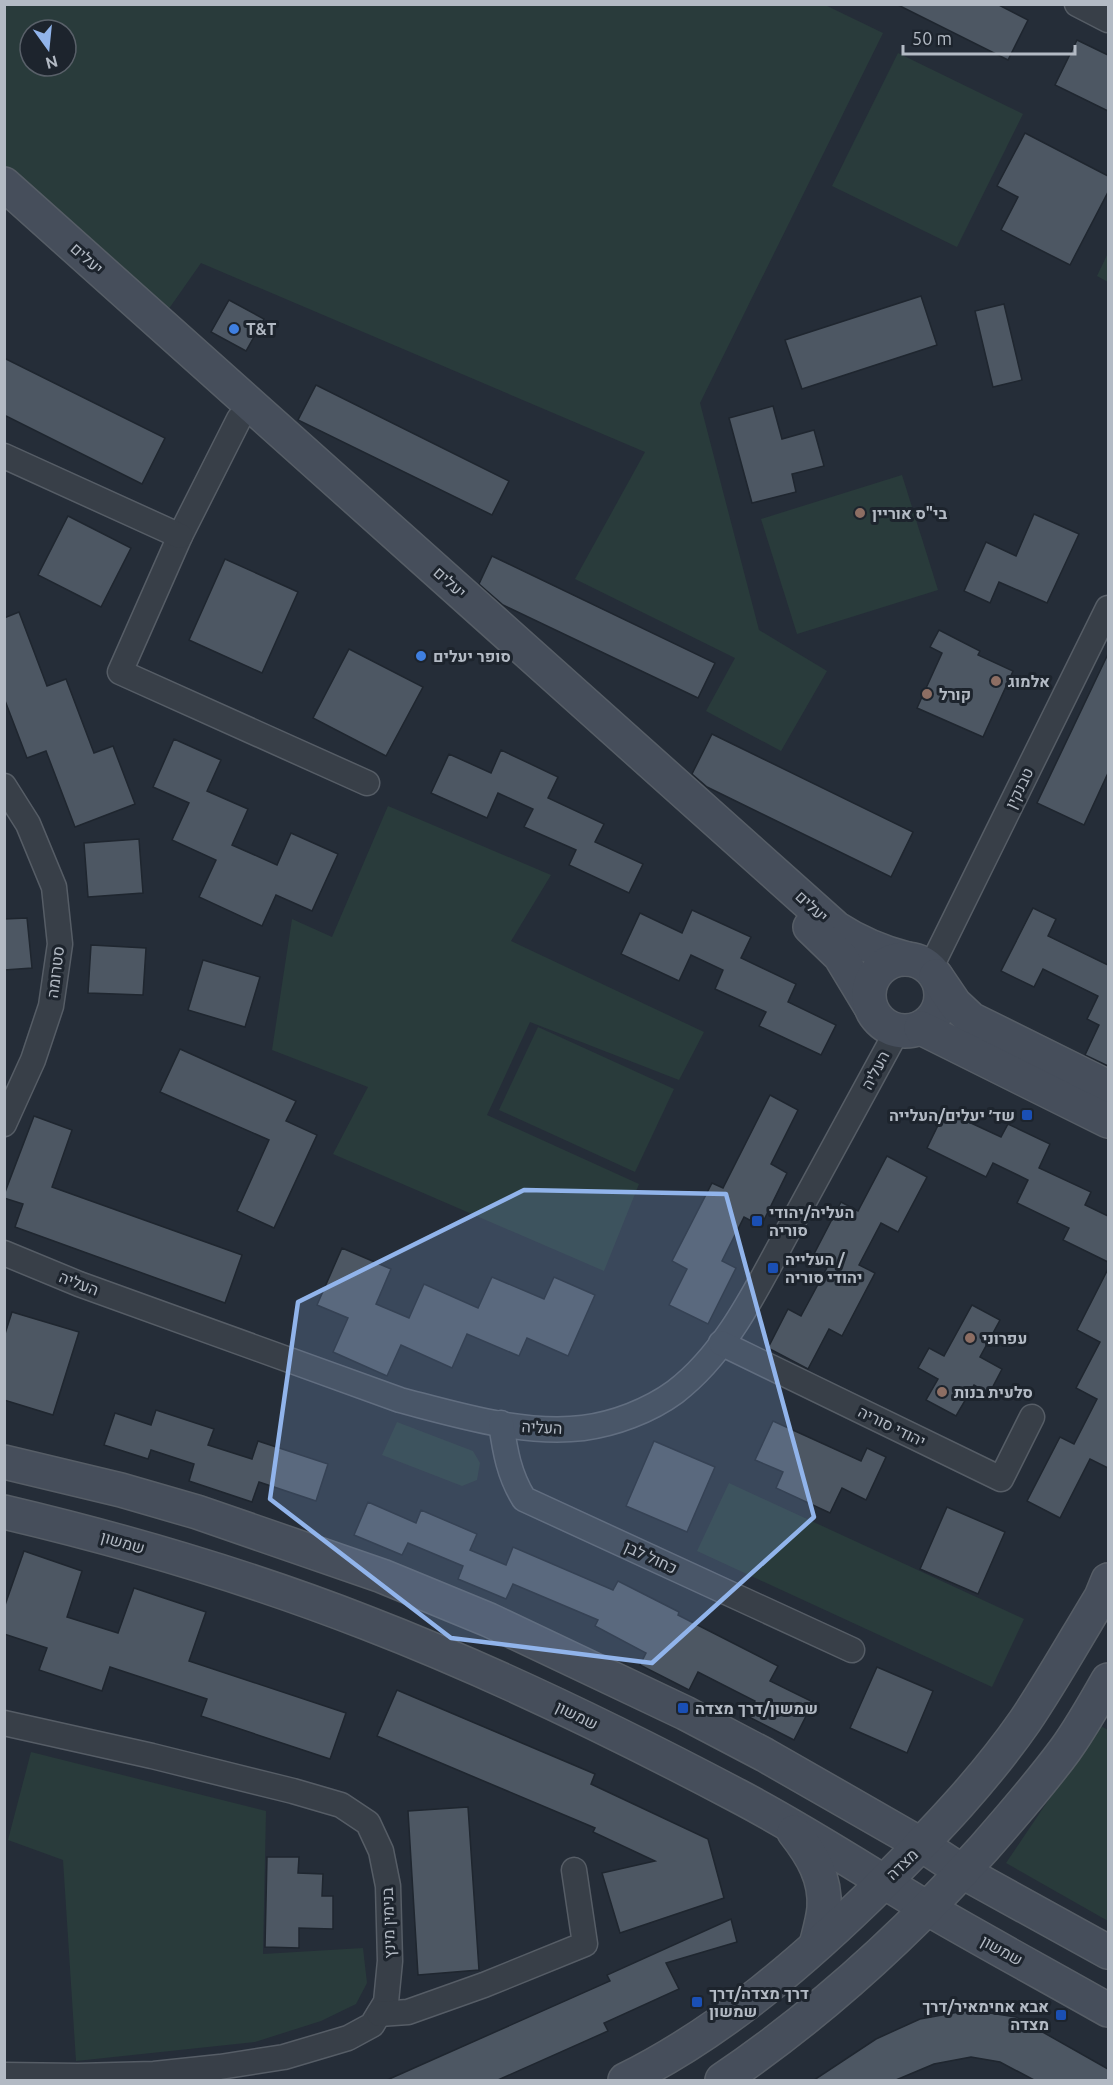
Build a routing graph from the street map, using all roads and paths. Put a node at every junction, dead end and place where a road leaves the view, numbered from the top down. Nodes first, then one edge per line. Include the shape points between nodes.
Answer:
1 (1077, 4) edge
2 (1108, 20) edge
3 (4, 184) edge
4 (4, 210) edge
5 (239, 419) junction
6 (4, 456) edge
7 (180, 536) junction
8 (1108, 608) edge
9 (368, 783) dead end
10 (4, 786) edge
11 (924, 968) junction
12 (870, 1004) junction
13 (909, 1029) junction
14 (1108, 1087) edge
15 (1108, 1121) edge
16 (4, 1124) edge
17 (4, 1253) edge
18 (721, 1344) junction
19 (1032, 1416) dead end
20 (501, 1423) junction
21 (4, 1462) edge
22 (4, 1512) edge
23 (1108, 1580) edge
24 (852, 1650) dead end
25 (1108, 1680) edge
26 (4, 1723) edge
27 (789, 1826) junction
28 (922, 1845) junction
29 (574, 1870) dead end
30 (963, 1872) junction
31 (884, 1881) junction
32 (928, 1908) junction
33 (816, 1945) junction
34 (1108, 1952) edge
35 (1108, 2010) edge
36 (379, 2014) junction
37 (4, 2075) edge
38 (625, 2080) edge
39 (722, 2080) edge

1 - 2 street
3 - 11 main road, יעלים via 836,928 877,951
4 - 5 main road, יעלים
5 - 7 street
5 - 12 main road, יעלים via 793,910 840,956
6 - 7 street
7 - 9 street via 120,672
8 - 11 street, טבנקין
10 - 16 street, סטרומה via 28,824 54,887 60,944 51,1006 33,1060
11 - 12 main road via 895,960 881,968 868,992
11 - 13 main road via 941,988 941,1001 929,1023
11 - 14 main road via 971,1019
12 - 13 main road via 885,1026
13 - 15 main road
13 - 18 street, העליה
17 - 20 street, העליה via 400,1400
18 - 19 street, יהודי סוריה via 1001,1479
18 - 20 street, העליה via 675,1392 615,1421 584,1428 551,1429
20 - 24 street, כחול לבן via 506,1458 524,1499
21 - 28 main road via 197,1512 382,1576 489,1620 735,1739
22 - 27 main road, שמשון via 183,1559 381,1628 549,1702 672,1762
23 - 28 main road, מצדה via 1024,1721 981,1778
25 - 30 main road via 1065,1749
26 - 36 street, בנימין מינץ via 293,1791 341,1805 368,1823 381,1851 388,1886 390,1961 386,2002
27 - 31 main road, שמשון
27 - 33 main road via 813,1857 822,1880 824,1909
28 - 30 main road
28 - 31 main road, מצדה
29 - 36 street via 585,1944 408,2012
30 - 32 main road
30 - 34 main road
31 - 32 main road, שמשון
31 - 33 main road, מצדה
32 - 35 main road, שמשון
32 - 39 main road via 831,1998
33 - 38 main road, מצדה via 742,2007
36 - 37 street via 372,2025 348,2038 284,2057 154,2074

